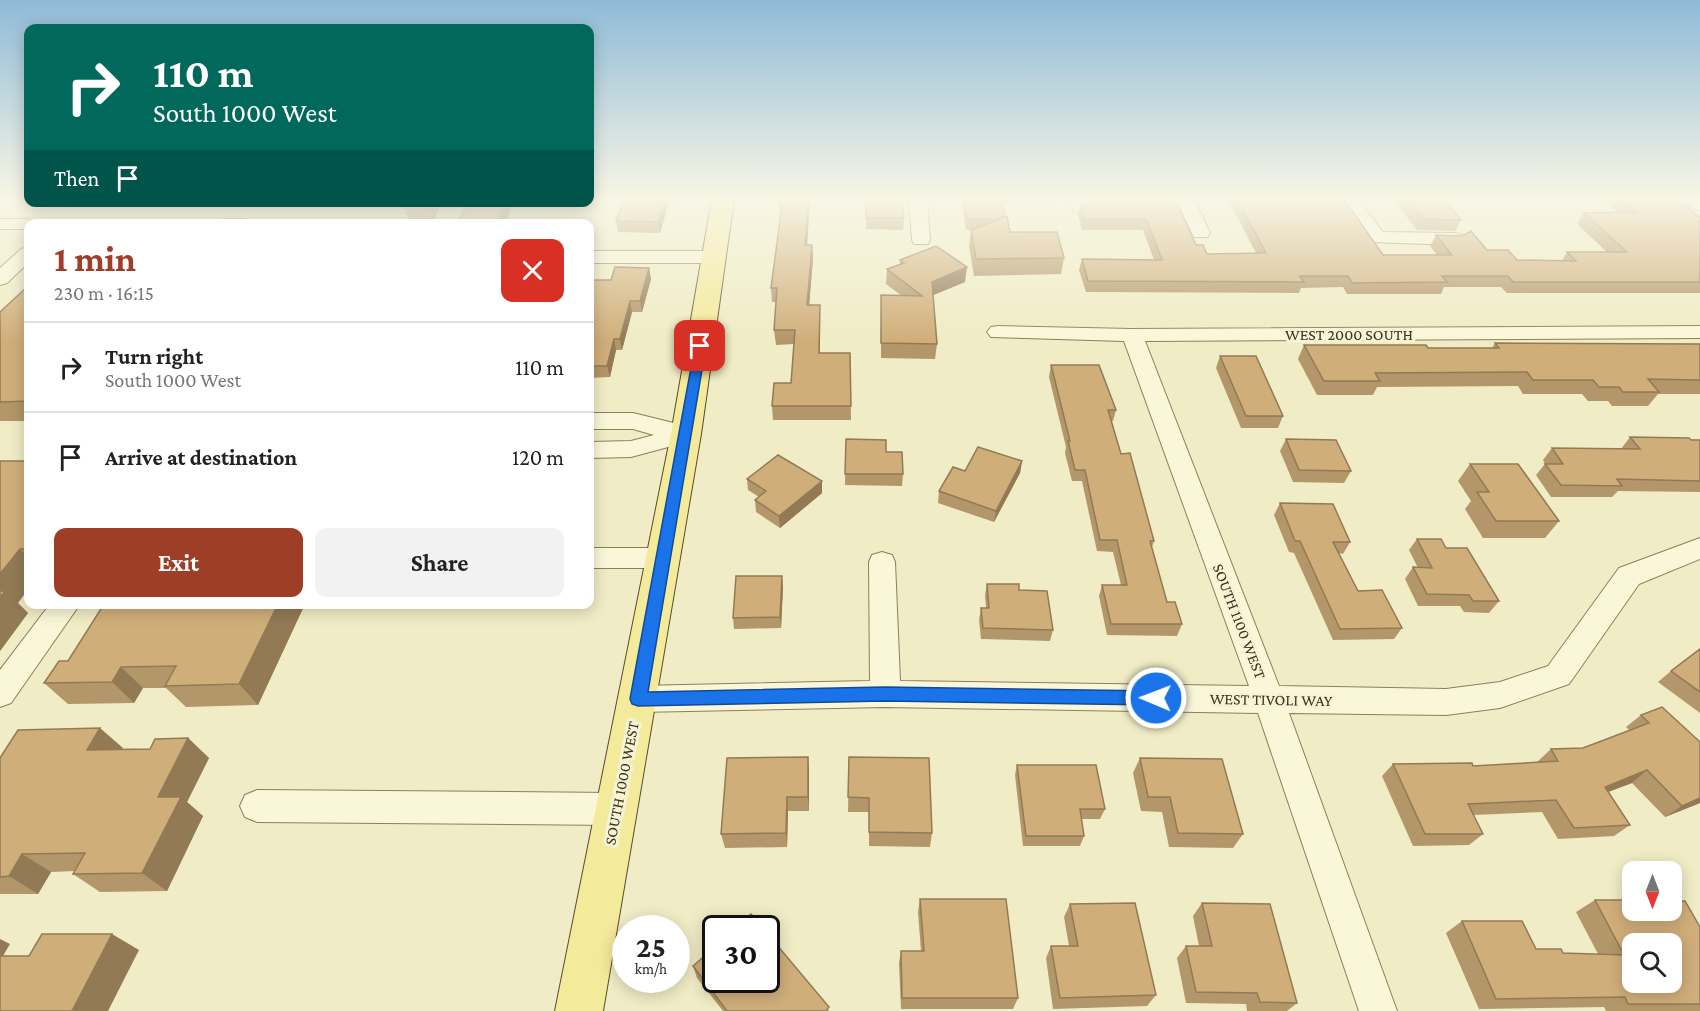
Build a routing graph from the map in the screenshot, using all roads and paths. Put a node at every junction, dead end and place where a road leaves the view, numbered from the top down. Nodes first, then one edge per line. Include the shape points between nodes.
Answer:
1 (716, 246) edge
2 (24, 257) edge
3 (594, 257) edge
4 (715, 257) junction
5 (0, 279) edge
6 (998, 332) dead end
7 (1700, 332) edge
8 (1132, 335) junction
9 (594, 421) edge
10 (686, 434) junction
11 (594, 450) edge
12 (1700, 548) edge
13 (594, 558) edge
14 (663, 558) junction
15 (882, 562) dead end
16 (62, 609) edge
17 (0, 694) edge
18 (885, 694) junction
19 (638, 699) junction
20 (1269, 699) junction
21 (256, 806) dead end
22 (615, 809) junction
23 (579, 1011) edge
24 (1378, 1011) edge

1 - 4 main road, SOUTH 1000 WEST
2 - 5 street
3 - 4 street
4 - 10 main road, SOUTH 1000 WEST
6 - 8 street, WEST 2000 SOUTH
7 - 8 street, WEST 2000 SOUTH
8 - 20 street, SOUTH 1100 WEST
9 - 10 street via 633,421
10 - 11 street via 631,449
10 - 14 main road, SOUTH 1000 WEST
12 - 20 street, WEST TIVOLI WAY via 1629,576 1558,675 1500,695 1446,702
13 - 14 street
14 - 19 main road, SOUTH 1000 WEST
15 - 18 street
16 - 17 street
18 - 19 street, WEST TIVOLI WAY
18 - 20 street, WEST TIVOLI WAY
19 - 22 main road, SOUTH 1000 WEST
20 - 24 street, SOUTH 1100 WEST
21 - 22 street
22 - 23 main road, SOUTH 1000 WEST

